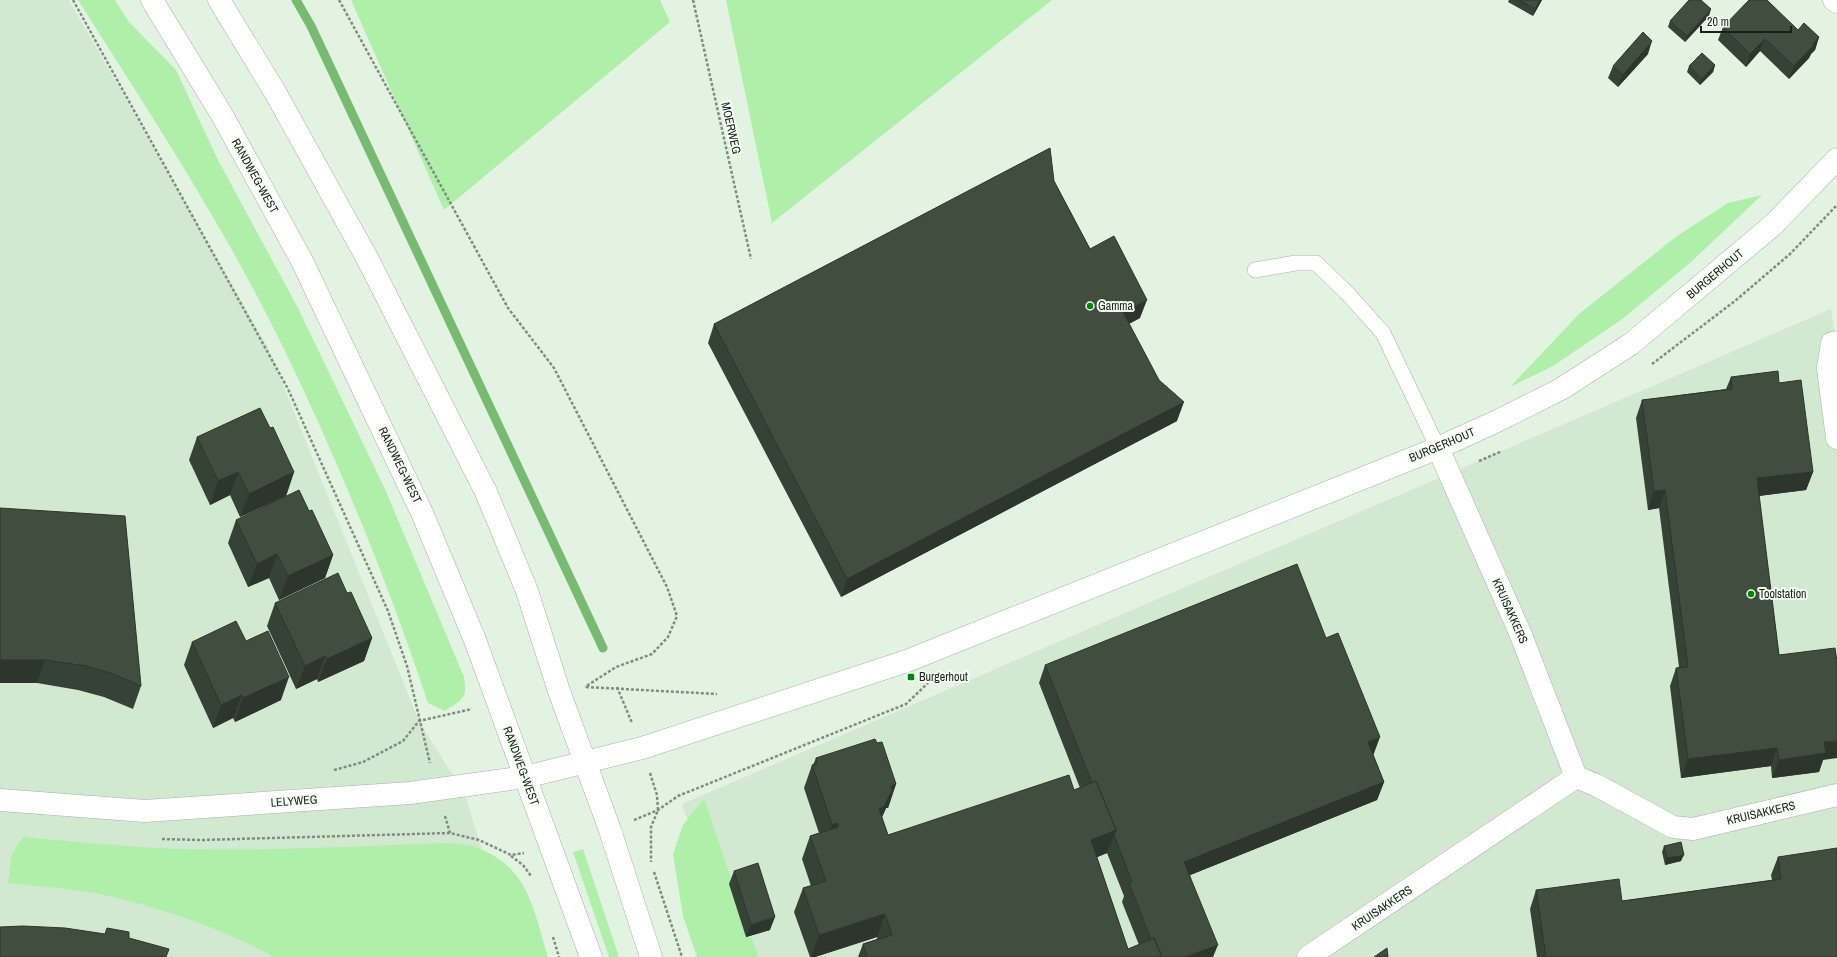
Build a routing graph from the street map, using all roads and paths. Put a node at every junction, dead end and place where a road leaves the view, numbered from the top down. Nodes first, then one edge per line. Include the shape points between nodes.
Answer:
1 (73, 0) edge
2 (152, 0) edge
3 (218, 0) edge
4 (339, 0) edge
5 (693, 0) edge
6 (1834, 0) edge
7 (1837, 2) edge
8 (1837, 159) edge
9 (751, 259) dead end
10 (1254, 270) dead end
11 (1837, 342) edge
12 (1837, 438) edge
13 (1438, 448) junction
14 (929, 682) dead end
15 (584, 687) dead end
16 (617, 687) dead end
17 (720, 694) dead end
18 (419, 721) junction
19 (586, 762) junction
20 (328, 771) dead end
21 (525, 777) junction
22 (1576, 777) junction
23 (437, 788) junction
24 (1837, 794) edge
25 (0, 800) edge
26 (658, 810) junction
27 (610, 830) junction
28 (157, 838) dead end
29 (551, 846) junction
30 (511, 855) junction
31 (533, 879) dead end
32 (553, 936) dead end
33 (559, 957) edge
34 (591, 957) edge
35 (651, 957) edge
36 (682, 957) edge
37 (1308, 957) edge

1 - 18 path via 288,389 388,611 407,666
2 - 21 street, RANDWEG-WEST via 222,114 302,261 423,515 475,640
3 - 19 street via 275,92 366,256 486,492 527,591 559,691
4 - 15 path via 508,308 554,368 667,587 677,616 668,637 652,654 616,667
5 - 9 path, MOERWEG
6 - 7 street
8 - 13 street, BURGERHOUT via 1773,225 1631,344 1561,389
10 - 13 lane via 1296,263 1316,263 1383,333
11 - 12 street via 1832,343 1828,368
13 - 19 street, BURGERHOUT via 907,661 642,748
13 - 22 street, KRUISAKKERS via 1521,635
14 - 26 path via 906,704 678,796
16 - 17 path
18 - 20 path via 403,741 363,762
18 - 23 path
19 - 21 street, LELYWEG
19 - 27 street
21 - 23 street, LELYWEG
21 - 29 street, RANDWEG-WEST
22 - 24 street, KRUISAKKERS via 1596,785 1673,828 1693,829
22 - 37 street, KRUISAKKERS
23 - 25 street, LELYWEG via 145,811
26 - 27 path
26 - 36 path via 651,827 650,860
27 - 35 street
28 - 30 path via 201,840 450,833 479,840
29 - 30 path
29 - 34 street, RANDWEG-WEST
30 - 31 path via 523,865
32 - 33 path

